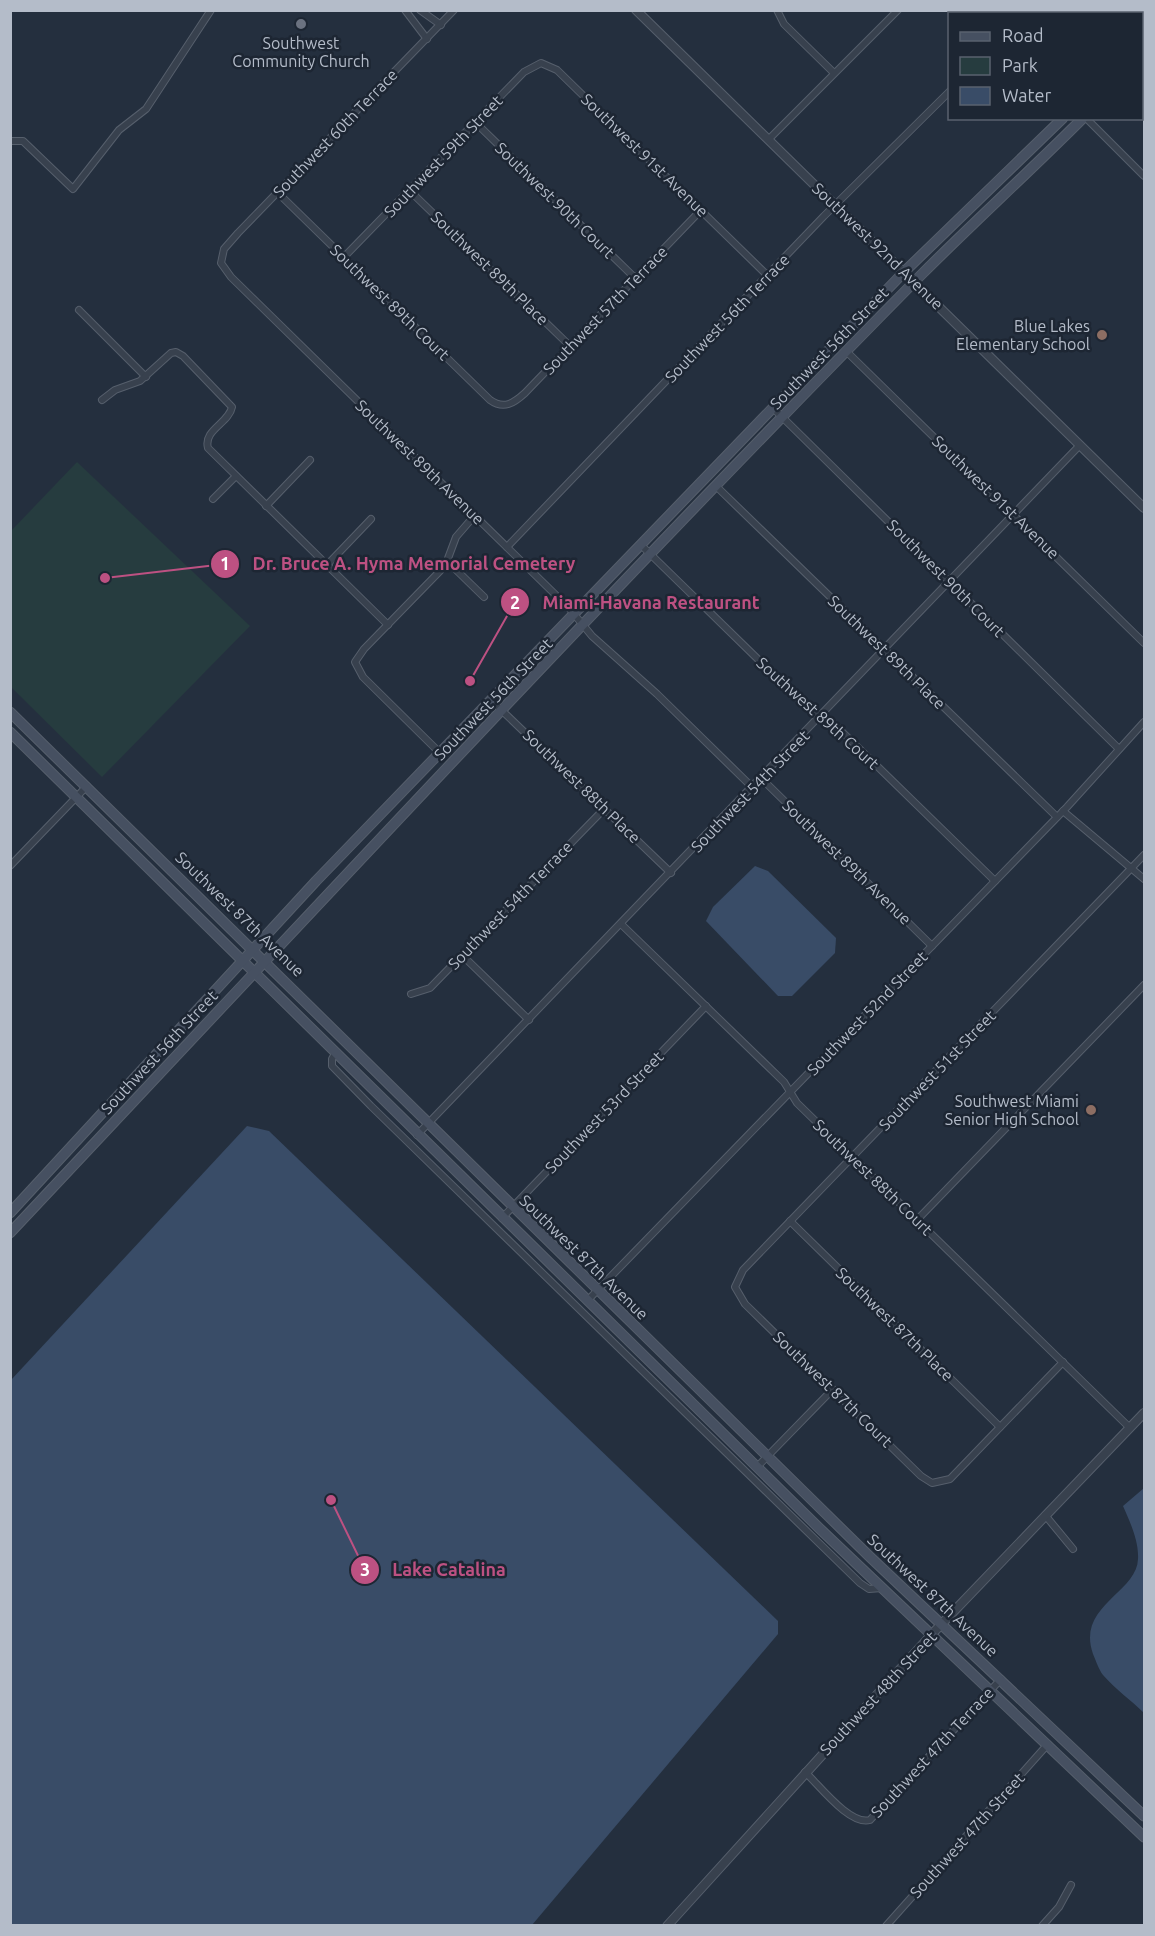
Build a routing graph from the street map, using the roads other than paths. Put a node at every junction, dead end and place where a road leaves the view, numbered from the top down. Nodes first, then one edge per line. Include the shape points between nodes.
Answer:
1 (212, 10) edge
2 (405, 10) edge
3 (420, 10) edge
4 (454, 10) edge
5 (777, 10) edge
6 (898, 10) edge
7 (638, 11) edge
8 (441, 25) junction
9 (427, 39) junction
10 (545, 64) joint
11 (834, 73) junction
12 (948, 93) edge
13 (1061, 120) edge
14 (1083, 120) edge
15 (1087, 120) edge
16 (475, 122) junction
17 (768, 140) junction
18 (10, 141) edge
19 (1144, 176) edge
20 (410, 191) junction
21 (277, 192) junction
22 (835, 205) junction
23 (701, 210) junction
24 (344, 257) junction
25 (220, 259) joint
26 (904, 272) junction
27 (768, 276) junction
28 (635, 278) junction
29 (915, 282) junction
30 (79, 310) dead end
31 (570, 346) junction
32 (847, 352) junction
33 (146, 377) junction
34 (102, 400) dead end
35 (506, 405) joint
36 (773, 408) junction
37 (783, 418) junction
38 (1080, 445) junction
39 (310, 460) dead end
40 (236, 476) junction
41 (717, 487) junction
42 (213, 499) dead end
43 (266, 506) junction
44 (1144, 508) edge
45 (475, 515) junction
46 (1014, 515) junction
47 (371, 519) dead end
48 (641, 544) junction
49 (507, 547) junction
50 (652, 555) junction
51 (447, 561) junction
52 (327, 565) junction
53 (949, 581) junction
54 (484, 597) dead end
55 (575, 614) junction
56 (388, 625) junction
57 (584, 626) junction
58 (1144, 643) edge
59 (884, 649) junction
60 (492, 701) junction
61 (503, 710) junction
62 (10, 712) edge
63 (821, 716) junction
64 (1144, 722) edge
65 (10, 732) edge
66 (1119, 749) junction
67 (441, 754) junction
68 (761, 778) junction
69 (87, 786) junction
70 (752, 787) junction
71 (76, 796) junction
72 (605, 808) junction
73 (1063, 811) junction
74 (1057, 817) junction
75 (1144, 855) edge
76 (10, 866) edge
77 (1131, 869) junction
78 (671, 873) junction
79 (1144, 879) edge
80 (995, 881) junction
81 (621, 924) junction
82 (932, 946) junction
83 (252, 948) junction
84 (462, 955) junction
85 (243, 959) junction
86 (265, 960) junction
87 (255, 971) junction
88 (1144, 985) edge
89 (411, 994) dead end
90 (706, 1006) junction
91 (529, 1020) junction
92 (336, 1052) junction
93 (359, 1054) junction
94 (790, 1092) junction
95 (428, 1125) junction
96 (417, 1135) junction
97 (853, 1157) junction
98 (53, 1167) junction
99 (63, 1177) junction
100 (513, 1207) junction
101 (10, 1213) edge
102 (502, 1218) junction
103 (916, 1220) junction
104 (790, 1221) junction
105 (10, 1233) edge
106 (735, 1287) joint
107 (597, 1290) junction
108 (587, 1301) junction
109 (1063, 1362) junction
110 (679, 1370) junction
111 (668, 1381) junction
112 (660, 1389) junction
113 (833, 1389) junction
114 (1144, 1413) edge
115 (1000, 1427) junction
116 (1130, 1428) junction
117 (767, 1456) junction
118 (757, 1467) junction
119 (1045, 1515) junction
120 (1073, 1549) dead end
121 (882, 1588) junction
122 (942, 1624) junction
123 (932, 1634) junction
124 (1001, 1678) junction
125 (991, 1689) junction
126 (1059, 1733) junction
127 (1048, 1744) junction
128 (805, 1772) junction
129 (1144, 1816) edge
130 (1144, 1837) edge
131 (1071, 1885) dead end
132 (889, 1924) edge
133 (667, 1926) edge
134 (1042, 1926) edge

1 - 18 street via 147,109 119,130 73,189 20,141
2 - 9 street
3 - 8 street
4 - 8 street, Southwest 60th Terrace
5 - 11 street via 784,24
6 - 11 street
7 - 17 street, Southwest 92nd Avenue
8 - 9 street, Southwest 60th Terrace
9 - 21 street, Southwest 60th Terrace
10 - 16 street, Southwest 59th Street via 528,68
10 - 23 street, Southwest 91st Avenue via 557,70
11 - 17 street
12 - 22 street, Southwest 56th Terrace
13 - 26 main road, Southwest 56th Street
14 - 29 main road, Southwest 56th Street
15 - 19 street
16 - 20 street, Southwest 59th Street
16 - 28 street, Southwest 90th Court
17 - 22 street, Southwest 92nd Avenue
20 - 24 street, Southwest 59th Street
20 - 31 street, Southwest 89th Place
21 - 24 street, Southwest 89th Court
21 - 25 street, Southwest 60th Terrace via 228,244
22 - 26 street, Southwest 92nd Avenue
22 - 27 street, Southwest 56th Terrace
23 - 27 street, Southwest 91st Avenue
23 - 28 street, Southwest 57th Terrace
24 - 35 street, Southwest 89th Court via 490,400
25 - 45 street, Southwest 89th Avenue via 231,278
26 - 29 street, Southwest 92nd Avenue
26 - 36 main road, Southwest 56th Street
27 - 49 street, Southwest 56th Terrace
28 - 31 street, Southwest 57th Terrace
29 - 32 main road, Southwest 56th Street
29 - 38 street, Southwest 92nd Avenue
30 - 33 street
31 - 35 street, Southwest 57th Terrace via 518,400
32 - 37 main road, Southwest 56th Street
32 - 46 street, Southwest 91st Avenue
33 - 34 street
33 - 40 street via 176,352 227,399 232,409 206,444
36 - 37 street, Southwest 90th Court
36 - 48 main road, Southwest 56th Street
37 - 41 main road, Southwest 56th Street
37 - 53 street, Southwest 90th Court
38 - 44 street, Southwest 92nd Avenue
38 - 46 street, Southwest 54th Street
39 - 43 street
40 - 42 street
40 - 43 street
41 - 50 main road, Southwest 56th Street
41 - 59 street, Southwest 89th Place
43 - 52 street
45 - 49 street, Southwest 89th Avenue
45 - 51 street via 456,537
46 - 53 street, Southwest 54th Street
46 - 58 street, Southwest 91st Avenue
47 - 52 street
48 - 50 street, Southwest 89th Court
48 - 55 main road, Southwest 56th Street
49 - 55 street, Southwest 89th Avenue
50 - 57 main road, Southwest 56th Street
50 - 63 street, Southwest 89th Court via 809,709
51 - 54 street
51 - 56 street
52 - 56 street
53 - 59 street, Southwest 54th Street
53 - 66 street, Southwest 90th Court
55 - 57 street, Southwest 89th Avenue
55 - 60 main road, Southwest 56th Street
56 - 67 street via 355,662 360,675
57 - 61 main road, Southwest 56th Street
57 - 70 street, Southwest 89th Avenue
59 - 63 street, Southwest 54th Street
59 - 74 street, Southwest 89th Place
60 - 61 street, Southwest 88th Place
60 - 67 main road, Southwest 56th Street
61 - 72 street, Southwest 88th Place
61 - 86 main road, Southwest 56th Street
62 - 69 main road, Southwest 87th Avenue
63 - 68 street, Southwest 54th Street
63 - 80 street, Southwest 89th Court via 834,724
64 - 66 street, Southwest 52nd Street
65 - 71 main road, Southwest 87th Avenue
66 - 73 street, Southwest 52nd Street
67 - 83 main road, Southwest 56th Street
68 - 70 street, Southwest 54th Street
68 - 82 street, Southwest 89th Avenue
69 - 71 street
69 - 83 main road, Southwest 87th Avenue
70 - 78 street, Southwest 54th Street
71 - 76 street
71 - 85 main road, Southwest 87th Avenue
72 - 78 street, Southwest 88th Place
72 - 84 street, Southwest 54th Terrace
73 - 74 street, Southwest 52nd Street
73 - 77 street
74 - 80 street, Southwest 52nd Street
75 - 77 street, Southwest 51st Street
77 - 79 street
77 - 97 street, Southwest 51st Street
78 - 81 street, Southwest 54th Street
80 - 82 street, Southwest 52nd Street
81 - 90 street, Southwest 88th Court
81 - 91 street, Southwest 54th Street
82 - 94 street, Southwest 52nd Street
83 - 85 main road, Southwest 56th Street
83 - 86 main road, Southwest 87th Avenue
84 - 89 street, Southwest 54th Terrace via 430,988
84 - 91 street
85 - 87 main road, Southwest 87th Avenue
85 - 98 main road, Southwest 56th Street
86 - 87 main road, Southwest 56th Street
86 - 93 main road, Southwest 87th Avenue
87 - 92 main road, Southwest 87th Avenue
87 - 99 main road, Southwest 56th Street
88 - 103 street
90 - 94 street, Southwest 88th Court
90 - 100 street, Southwest 53rd Street
91 - 95 street, Southwest 54th Street
92 - 93 main road via 343,1049
92 - 96 main road, Southwest 87th Avenue
92 - 112 street, Southwest 87th Avenue via 331,1062 335,1070
93 - 95 main road, Southwest 87th Avenue
94 - 97 street, Southwest 88th Court
94 - 107 street, Southwest 52nd Street
95 - 96 street, Southwest 54th Street
95 - 100 main road, Southwest 87th Avenue
96 - 102 main road, Southwest 87th Avenue
97 - 103 street, Southwest 88th Court
97 - 104 street, Southwest 51st Street
98 - 99 main road
98 - 101 main road, Southwest 56th Street
99 - 105 main road, Southwest 56th Street
100 - 102 street, Southwest 53rd Street
100 - 107 main road, Southwest 87th Avenue
102 - 108 main road, Southwest 87th Avenue
103 - 109 street, Southwest 88th Court
104 - 106 street, Southwest 51st Street via 743,1270
104 - 115 street, Southwest 87th Place
106 - 113 street, Southwest 87th Court via 745,1304
107 - 108 street, Southwest 52nd Street
107 - 110 main road, Southwest 87th Avenue
108 - 111 main road, Southwest 87th Avenue
109 - 115 street
109 - 116 street, Southwest 88th Court
110 - 111 main road
110 - 117 main road, Southwest 87th Avenue
111 - 112 main road
111 - 118 main road, Southwest 87th Avenue
112 - 121 street, Southwest 87th Avenue via 860,1583 869,1589
113 - 115 street, Southwest 87th Court via 921,1476 937,1484 950,1479
113 - 117 street
114 - 116 street, Southwest 48th Street
116 - 119 street, Southwest 48th Street
117 - 118 street
117 - 122 main road, Southwest 87th Avenue
118 - 121 main road, Southwest 87th Avenue
119 - 120 street
119 - 122 street, Southwest 48th Street
121 - 123 main road, Southwest 87th Avenue
122 - 123 street, Southwest 48th Street
122 - 124 main road, Southwest 87th Avenue
123 - 125 main road, Southwest 87th Avenue
123 - 128 street, Southwest 48th Street
124 - 125 street, Southwest 47th Terrace
124 - 126 main road, Southwest 87th Avenue
125 - 127 main road, Southwest 87th Avenue
125 - 128 street, Southwest 47th Terrace via 870,1820 861,1822 846,1812
126 - 127 main road
126 - 129 main road, Southwest 87th Avenue
127 - 130 main road, Southwest 87th Avenue
127 - 132 street, Southwest 47th Street
128 - 133 street, Southwest 48th Street
131 - 134 street

